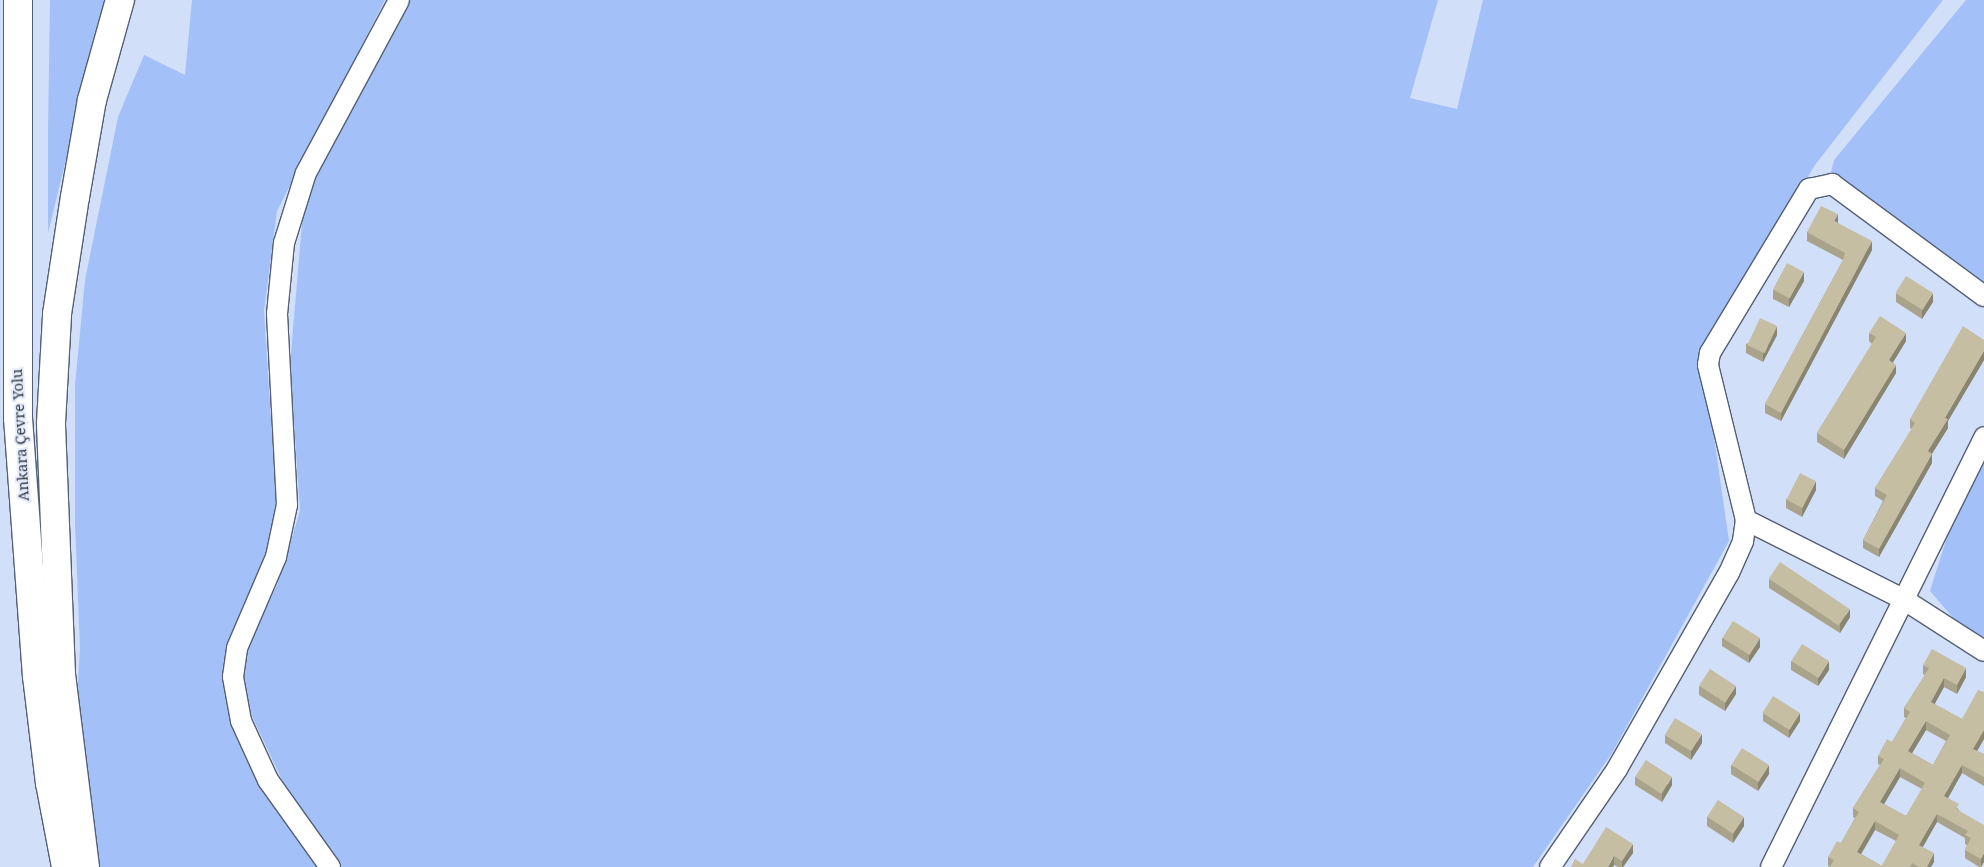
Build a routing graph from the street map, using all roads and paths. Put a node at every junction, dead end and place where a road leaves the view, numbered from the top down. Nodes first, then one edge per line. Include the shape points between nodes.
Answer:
1 (18, 0) edge
2 (120, 0) edge
3 (400, 0) edge
4 (1984, 296) edge
5 (1984, 437) edge
6 (1746, 520) junction
7 (1903, 600) junction
8 (1984, 651) edge
9 (66, 867) edge
10 (85, 867) edge
11 (330, 867) edge
12 (1550, 867) edge
13 (1771, 867) edge

1 - 9 highway, Ankara Çevre Yolu via 18,418 37,676 50,783
2 - 10 highway via 92,100 75,197 57,314 51,413 54,574
3 - 11 street via 306,173 284,243 277,314 287,505 276,557 237,648 233,677 241,721 268,780
4 - 6 street via 1832,184 1809,189 1710,352 1708,365
5 - 7 street
6 - 7 street
6 - 12 street via 1729,573 1617,769
7 - 8 street
7 - 13 street

